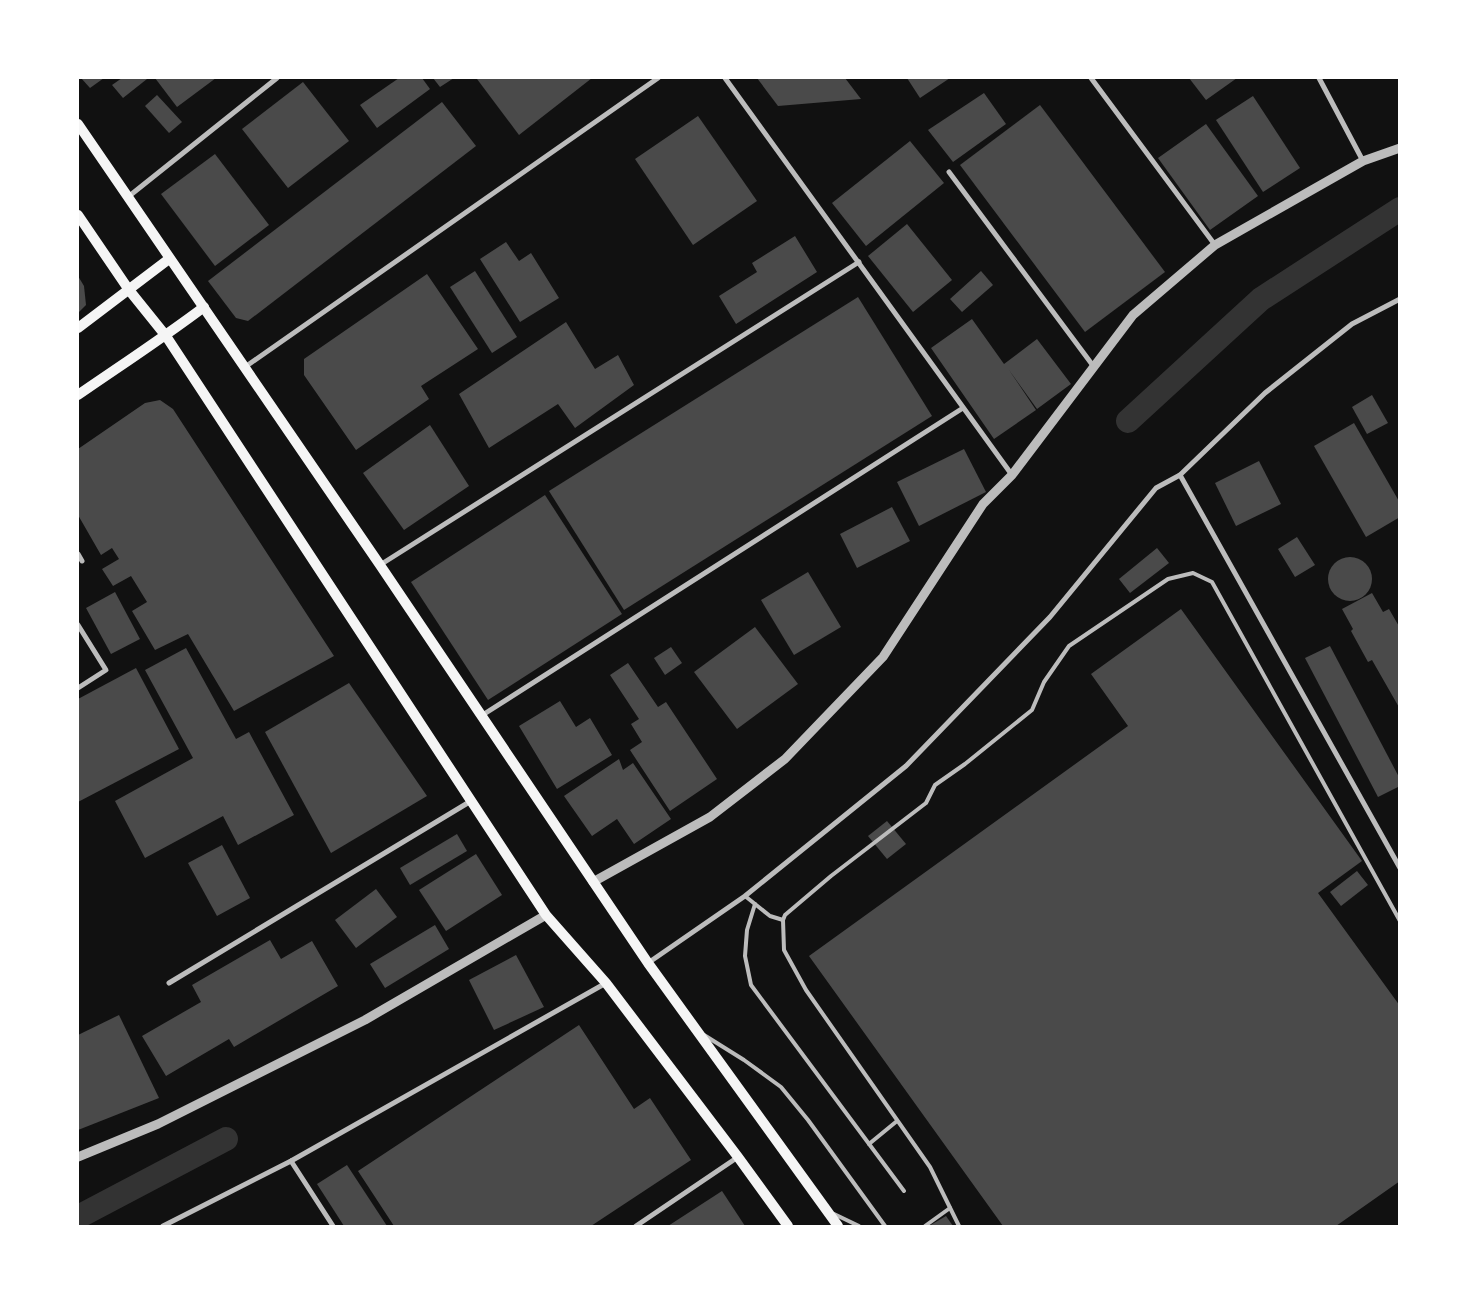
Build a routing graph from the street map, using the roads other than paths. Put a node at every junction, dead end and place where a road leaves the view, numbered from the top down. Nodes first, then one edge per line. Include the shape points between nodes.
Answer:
1 (277, 78) edge
2 (658, 78) edge
3 (725, 78) edge
4 (1091, 78) edge
5 (1319, 78) edge
6 (78, 124) edge
7 (1400, 148) edge
8 (1364, 160) junction
9 (950, 172) dead end
10 (128, 197) junction
11 (78, 215) edge
12 (1215, 246) junction
13 (169, 259) junction
14 (859, 262) junction
15 (130, 290) junction
16 (1400, 299) edge
17 (204, 307) junction
18 (78, 328) edge
19 (166, 336) junction
20 (1094, 366) junction
21 (244, 367) junction
22 (78, 395) edge
23 (963, 408) junction
24 (1012, 475) junction
25 (1180, 475) junction
26 (78, 554) edge
27 (82, 561) dead end
28 (380, 565) junction
29 (78, 625) edge
30 (78, 688) edge
31 (481, 716) junction
32 (471, 801) junction
33 (1400, 868) edge
34 (592, 882) junction
35 (745, 896) junction
36 (756, 904) junction
37 (546, 915) junction
38 (783, 920) junction
39 (1400, 921) edge
40 (648, 963) junction
41 (169, 983) dead end
42 (606, 983) junction
43 (698, 1031) junction
44 (897, 1121) junction
45 (869, 1144) junction
46 (78, 1157) edge
47 (738, 1157) junction
48 (290, 1161) junction
49 (904, 1191) dead end
50 (950, 1208) junction
51 (828, 1211) junction
52 (163, 1226) edge
53 (333, 1226) edge
54 (636, 1226) edge
55 (788, 1226) edge
56 (838, 1226) edge
57 (859, 1226) edge
58 (885, 1226) edge
59 (925, 1226) edge
60 (959, 1226) edge

1 - 10 street
2 - 21 street
3 - 14 street
4 - 12 street
5 - 8 street
6 - 10 main road
7 - 8 street
8 - 12 street
9 - 20 street
10 - 13 main road
11 - 15 main road
12 - 20 street via 1133,315
13 - 15 main road
13 - 17 main road
14 - 23 street
14 - 28 street
15 - 18 main road
15 - 19 main road
16 - 25 street via 1352,324 1265,393
17 - 19 main road
17 - 21 main road
19 - 22 main road
19 - 32 main road
20 - 24 street
21 - 28 main road
23 - 24 street
23 - 31 street
24 - 34 street via 984,504 883,657 785,759 710,818
25 - 33 street
25 - 35 street via 1156,488 1050,617 906,766
26 - 27 street
28 - 31 main road
29 - 30 street via 106,670
31 - 34 main road
32 - 37 main road
32 - 41 street
34 - 40 main road
35 - 36 lane
35 - 40 street
36 - 38 lane via 770,916
36 - 45 lane via 747,930 745,956 751,985
37 - 42 main road
37 - 46 street via 365,1020 158,1124
38 - 39 lane via 784,915 831,876 926,803 935,784 1032,710 1044,682 1070,646 1168,579 1193,573 1212,582
38 - 44 lane via 784,950 806,990
40 - 43 main road
42 - 47 main road
42 - 48 street
43 - 51 main road
43 - 58 lane via 781,1086
44 - 45 lane
44 - 50 lane via 930,1167
45 - 49 lane
47 - 54 street
47 - 55 main road
48 - 52 street
48 - 53 street
50 - 59 lane
50 - 60 lane
51 - 56 main road
51 - 57 lane

